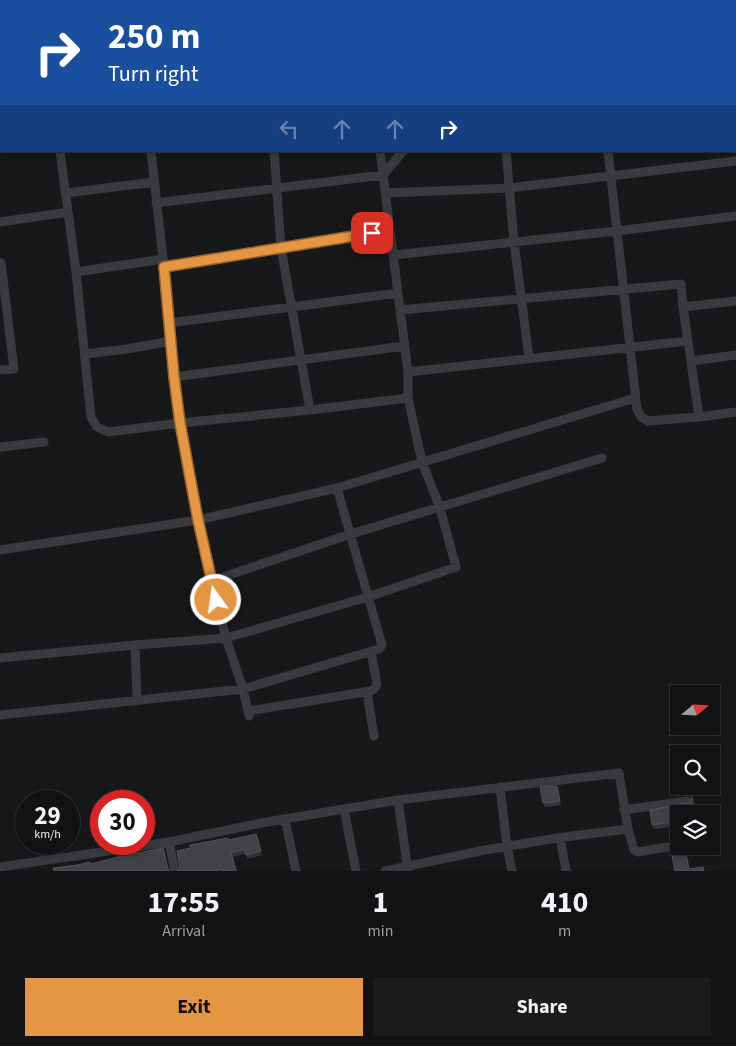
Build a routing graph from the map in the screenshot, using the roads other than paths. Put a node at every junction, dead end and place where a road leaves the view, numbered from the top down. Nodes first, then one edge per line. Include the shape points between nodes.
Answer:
1 (60, 152) edge
2 (151, 152) edge
3 (274, 152) edge
4 (380, 152) edge
5 (402, 152) edge
6 (506, 152) edge
7 (608, 152) edge
8 (736, 162) edge
9 (383, 175) junction
10 (611, 177) junction
11 (154, 182) junction
12 (509, 188) junction
13 (277, 189) junction
14 (66, 193) junction
15 (386, 193) junction
16 (156, 204) junction
17 (68, 212) junction
18 (736, 216) edge
19 (0, 222) edge
20 (390, 230) junction
21 (617, 231) junction
22 (514, 242) junction
23 (281, 248) junction
24 (393, 255) junction
25 (1, 262) dead end
26 (163, 263) junction
27 (76, 272) junction
28 (623, 289) junction
29 (398, 293) junction
30 (521, 300) junction
31 (736, 301) edge
32 (292, 307) junction
33 (683, 307) junction
34 (400, 310) junction
35 (169, 323) junction
36 (171, 341) junction
37 (688, 341) junction
38 (404, 346) junction
39 (629, 346) junction
40 (85, 354) junction
41 (736, 355) edge
42 (529, 358) junction
43 (301, 361) junction
44 (691, 361) junction
45 (0, 370) edge
46 (408, 372) junction
47 (174, 377) junction
48 (408, 398) junction
49 (635, 398) junction
50 (310, 410) junction
51 (736, 412) edge
52 (699, 417) junction
53 (180, 423) junction
54 (44, 442) dead end
55 (0, 447) edge
56 (602, 458) dead end
57 (422, 462) junction
58 (337, 488) junction
59 (440, 508) junction
60 (198, 520) junction
61 (351, 534) junction
62 (0, 550) edge
63 (211, 581) junction
64 (368, 597) junction
65 (226, 638) junction
66 (135, 645) junction
67 (371, 652) junction
68 (0, 658) edge
69 (243, 689) junction
70 (367, 692) junction
71 (137, 701) junction
72 (0, 715) edge
73 (374, 736) dead end
74 (500, 787) junction
75 (398, 800) junction
76 (687, 801) edge
77 (344, 809) junction
78 (624, 810) junction
79 (285, 819) junction
80 (628, 829) junction
81 (560, 838) junction
82 (168, 842) junction
83 (507, 846) junction
84 (670, 847) edge
85 (36, 862) junction
86 (0, 867) edge
87 (408, 869) edge
88 (40, 871) edge
89 (175, 871) edge
90 (296, 871) edge
91 (356, 871) edge
92 (385, 871) edge
93 (512, 871) edge
94 (566, 871) edge

1 - 14 street
2 - 11 street
3 - 13 street
4 - 9 street
5 - 9 street
6 - 12 street
7 - 10 street
8 - 10 street
9 - 13 street
9 - 15 street
10 - 12 street
10 - 21 street
11 - 14 street
11 - 16 street
12 - 15 street
12 - 22 street
13 - 16 street
13 - 23 street
14 - 17 street
15 - 20 street
16 - 26 street
17 - 19 street
17 - 27 street
18 - 21 street
20 - 23 street
20 - 24 street
21 - 22 street
21 - 28 street
22 - 24 street
22 - 30 street
23 - 26 street
23 - 32 street
24 - 29 street
25 - 45 street via 14,369
26 - 27 street
26 - 35 street
27 - 40 street
28 - 30 street
28 - 33 street via 681,284
28 - 39 street
29 - 32 street
29 - 34 street
30 - 34 street
30 - 42 street
31 - 33 street
32 - 35 street
32 - 43 street
33 - 37 street
34 - 38 street
35 - 36 street
36 - 40 street
36 - 47 street
37 - 39 street
37 - 44 street
38 - 43 street
38 - 46 street
39 - 42 street
39 - 49 street
40 - 53 street via 91,417 101,430 108,432
41 - 44 street
42 - 46 street
43 - 47 street
43 - 50 street
44 - 52 street
46 - 48 street
47 - 53 street
48 - 50 street
48 - 57 street
49 - 52 street via 641,417 648,420
49 - 57 street
50 - 53 street
51 - 52 street
53 - 60 street
54 - 55 street
56 - 59 street
57 - 58 street
57 - 59 street
58 - 60 street
58 - 61 street
59 - 61 street
59 - 64 street via 456,566
60 - 62 street
60 - 63 street
61 - 63 street
61 - 64 street
63 - 65 street
64 - 65 street
64 - 67 street via 382,645
65 - 66 street
65 - 69 street
66 - 68 street
66 - 71 street
67 - 69 street
67 - 70 street via 376,684
69 - 70 street via 249,714
69 - 71 street
70 - 73 street
71 - 72 street
74 - 75 street
74 - 78 street via 619,773
74 - 83 street
75 - 77 street
75 - 87 street
76 - 78 street
77 - 79 street
77 - 91 street
78 - 80 street
79 - 82 street
79 - 90 street
80 - 81 street
80 - 84 street via 634,850 638,852
81 - 83 street
81 - 94 street
82 - 85 street
82 - 89 street
83 - 87 street
83 - 93 street
85 - 86 street
85 - 88 street
87 - 92 street

